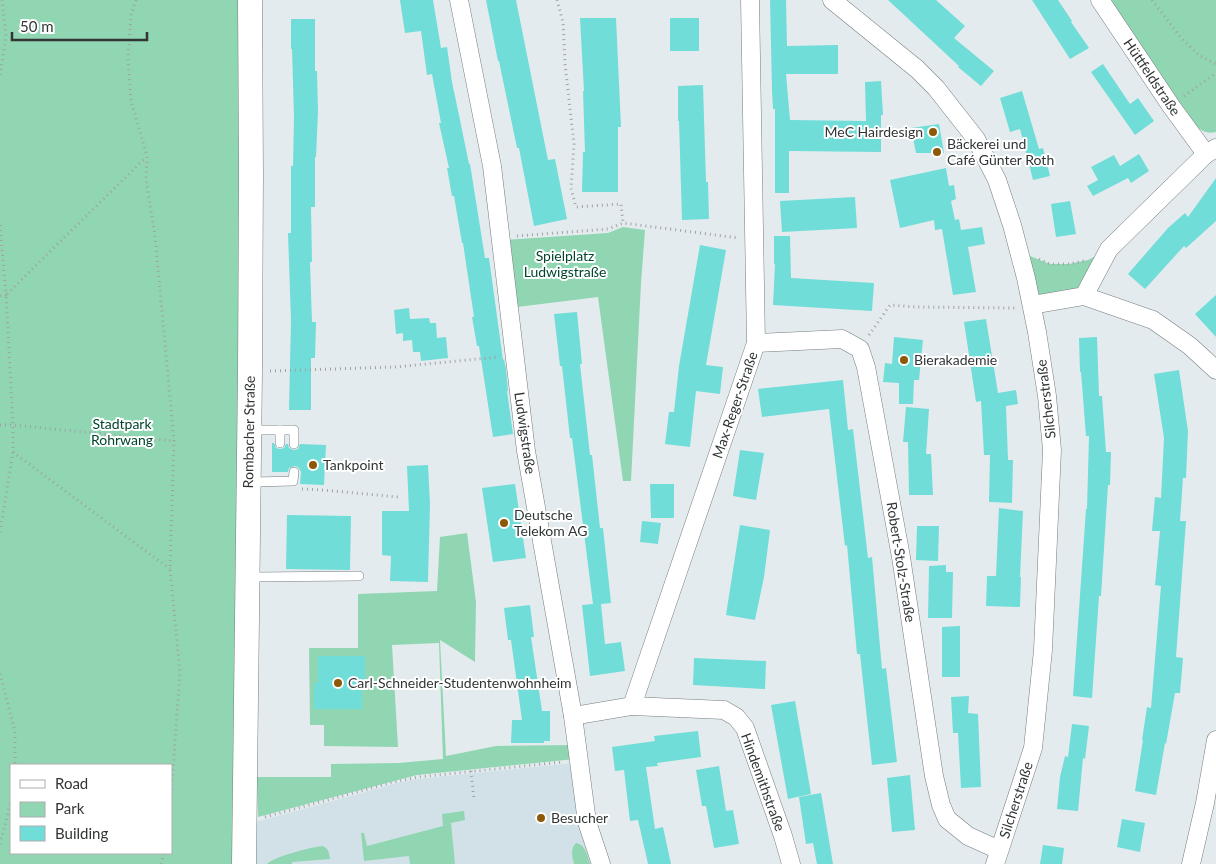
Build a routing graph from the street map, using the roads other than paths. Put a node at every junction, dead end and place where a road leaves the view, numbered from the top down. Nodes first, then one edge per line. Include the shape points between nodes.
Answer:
1 (250, 0) edge
2 (459, 0) edge
3 (750, 0) edge
4 (832, 0) edge
5 (1100, 0) edge
6 (1211, 151) edge
7 (1084, 296) junction
8 (1032, 305) junction
9 (756, 343) junction
10 (1216, 370) edge
11 (249, 430) junction
12 (280, 430) junction
13 (280, 443) dead end
14 (294, 444) dead end
15 (294, 472) dead end
16 (248, 482) junction
17 (359, 576) dead end
18 (247, 577) junction
19 (632, 706) junction
20 (573, 716) junction
21 (1216, 740) edge
22 (997, 857) edge
23 (244, 864) edge
24 (602, 864) edge
25 (791, 864) edge
26 (1191, 864) edge

1 - 11 main road, Rombacher Straße
2 - 20 street, Ludwigstraße via 492,166 526,451
3 - 9 street, Max-Reger-Straße
4 - 8 street, Silcherstraße via 917,69 976,139 997,180 1020,252
5 - 6 street, Hüttfeldstraße via 1171,106
6 - 7 street via 1109,248
7 - 8 street
7 - 10 street via 1153,320 1190,346
8 - 22 street, Silcherstraße via 1052,450 1042,650 1033,748
9 - 19 street, Max-Reger-Straße
9 - 22 street, Robert-Stolz-Straße via 842,339 860,349 901,557 941,805 947,819
11 - 12 lane
11 - 16 main road, Rombacher Straße
12 - 13 lane
12 - 14 lane via 294,430
15 - 16 lane via 294,481 279,476
16 - 18 main road, Rombacher Straße
17 - 18 lane
18 - 23 main road, Rombacher Straße
19 - 20 street, Hindemithstraße
19 - 25 street, Hindemithstraße via 724,710 736,716 745,728
20 - 24 street, Ludwigstraße via 587,822
21 - 26 street

